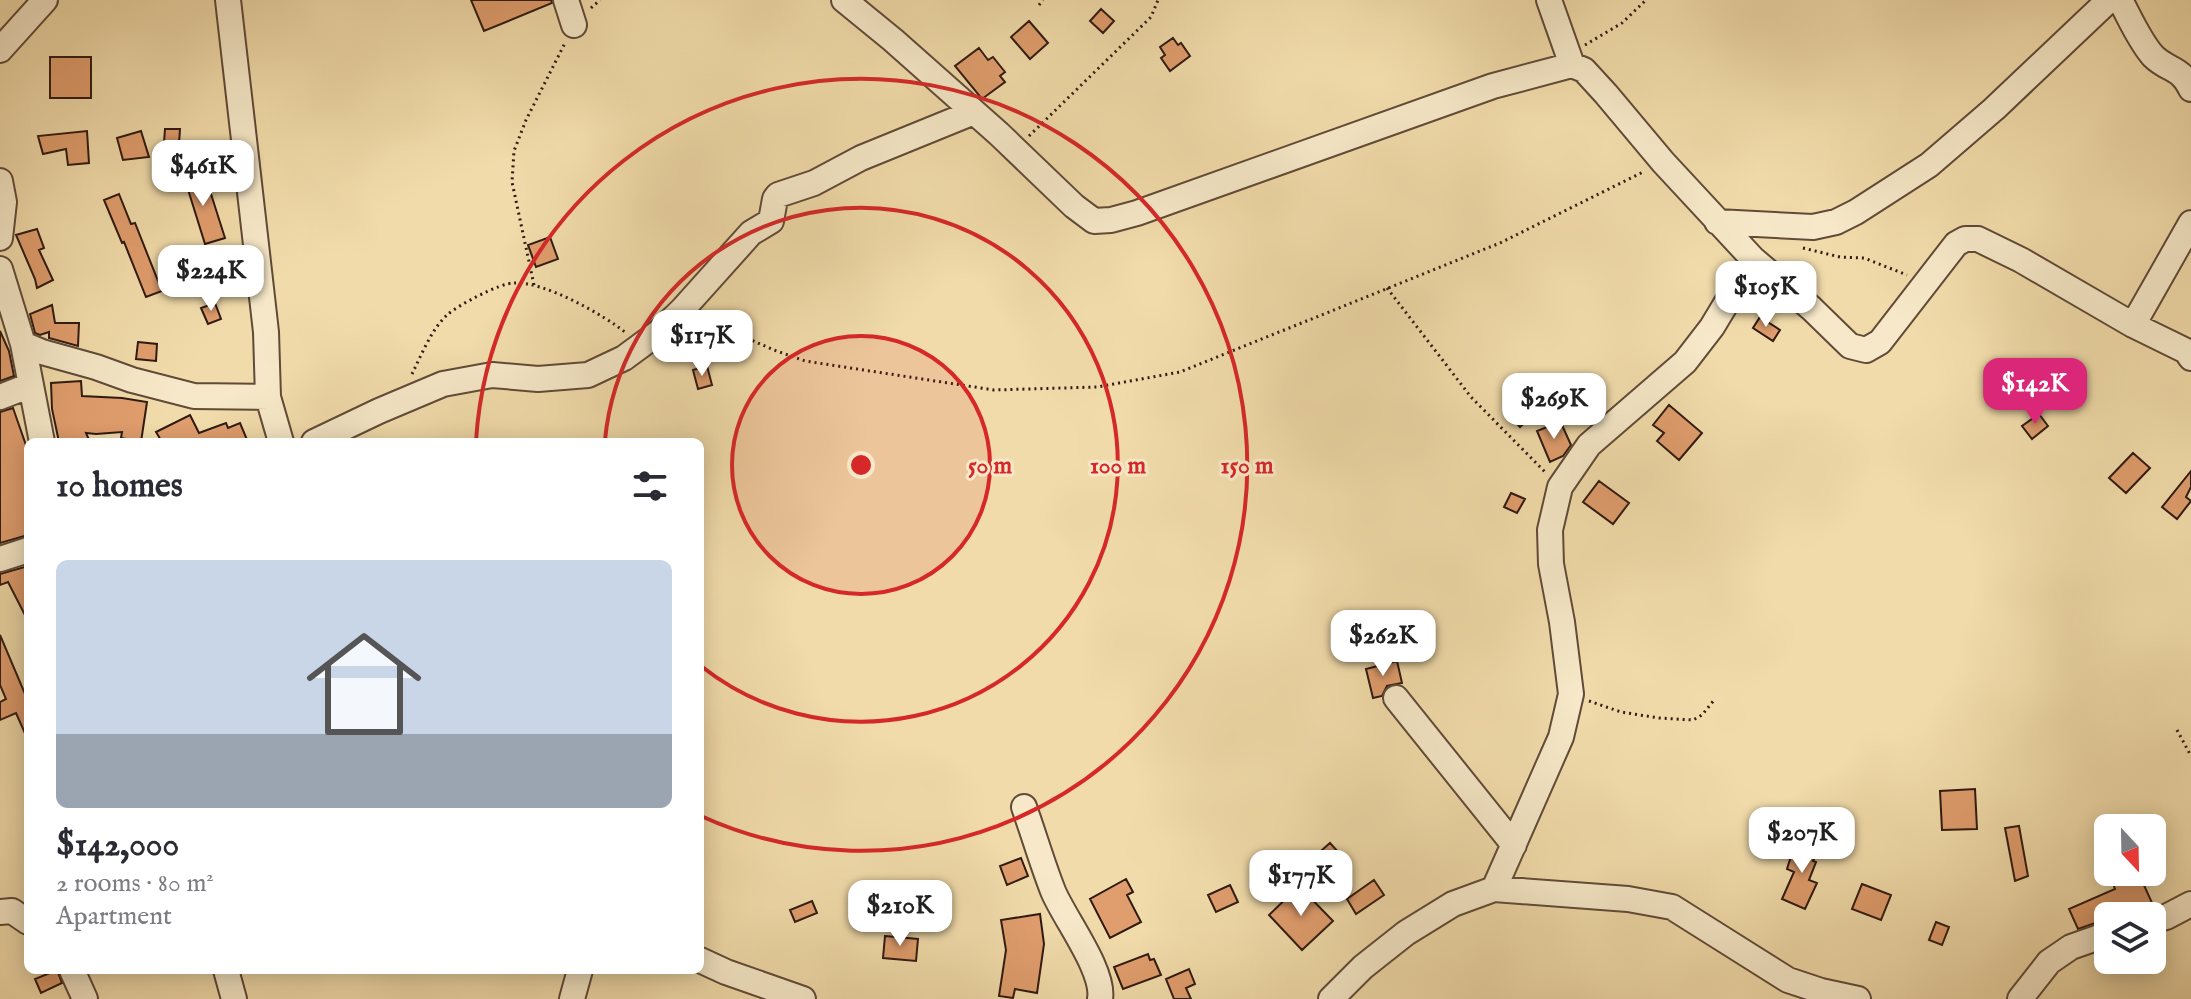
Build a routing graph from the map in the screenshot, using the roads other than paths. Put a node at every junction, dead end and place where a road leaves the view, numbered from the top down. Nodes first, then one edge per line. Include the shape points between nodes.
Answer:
1 (45, 0) edge
2 (228, 0) edge
3 (566, 0) edge
4 (844, 0) edge
5 (1549, 0) edge
6 (2109, 0) edge
7 (2120, 0) edge
8 (574, 25) road end
9 (0, 50) edge
10 (1570, 60) junction
11 (2191, 89) edge
12 (974, 112) junction
13 (0, 181) edge
14 (1717, 222) junction
15 (2191, 223) edge
16 (0, 238) edge
17 (1753, 259) junction
18 (0, 269) edge
19 (2133, 325) junction
20 (23, 344) junction
21 (2191, 358) edge
22 (31, 385) junction
23 (0, 397) edge
24 (268, 397) junction
25 (41, 438) edge
26 (280, 438) edge
27 (323, 438) edge
28 (24, 553) edge
29 (1, 557) edge
30 (1396, 698) dead end
31 (1024, 807) dead end
32 (1514, 845) junction
33 (1494, 889) junction
34 (2191, 904) edge
35 (0, 912) edge
36 (2166, 915) edge
37 (24, 919) edge
38 (2094, 939) edge
39 (704, 962) edge
40 (74, 974) edge
41 (227, 974) edge
42 (579, 974) edge
43 (85, 999) edge
44 (234, 999) edge
45 (572, 999) edge
46 (803, 999) edge
47 (1100, 999) edge
48 (1331, 999) edge
49 (1858, 999) edge
50 (2020, 999) edge

1 - 9 street
2 - 24 street via 266,332
3 - 8 street
4 - 12 street
5 - 10 street
6 - 14 street via 1929,165 1856,212 1813,227
7 - 11 street via 2149,51 2179,71
10 - 12 street via 1111,220 1090,219
10 - 14 street
12 - 27 street via 778,195 771,221 747,237 682,310 624,358 588,375 492,375 443,384
13 - 16 street
14 - 17 street
15 - 19 street
17 - 19 street via 1850,346 1866,350 1880,342 1965,239 1978,239 2021,260
17 - 32 street via 1685,362 1589,445 1560,487 1550,530 1551,564 1571,694 1561,737
18 - 20 street
19 - 21 street
20 - 22 street
20 - 24 street via 194,396
22 - 23 street
22 - 25 street
24 - 26 street
28 - 29 street
30 - 32 street
31 - 47 street via 1053,893 1094,968
32 - 33 street
33 - 48 street via 1453,904 1406,933
33 - 49 street via 1672,907 1788,980
34 - 36 street
35 - 37 street via 12,911
38 - 50 street via 2049,962
39 - 46 street
40 - 43 street
41 - 44 street
42 - 45 street

